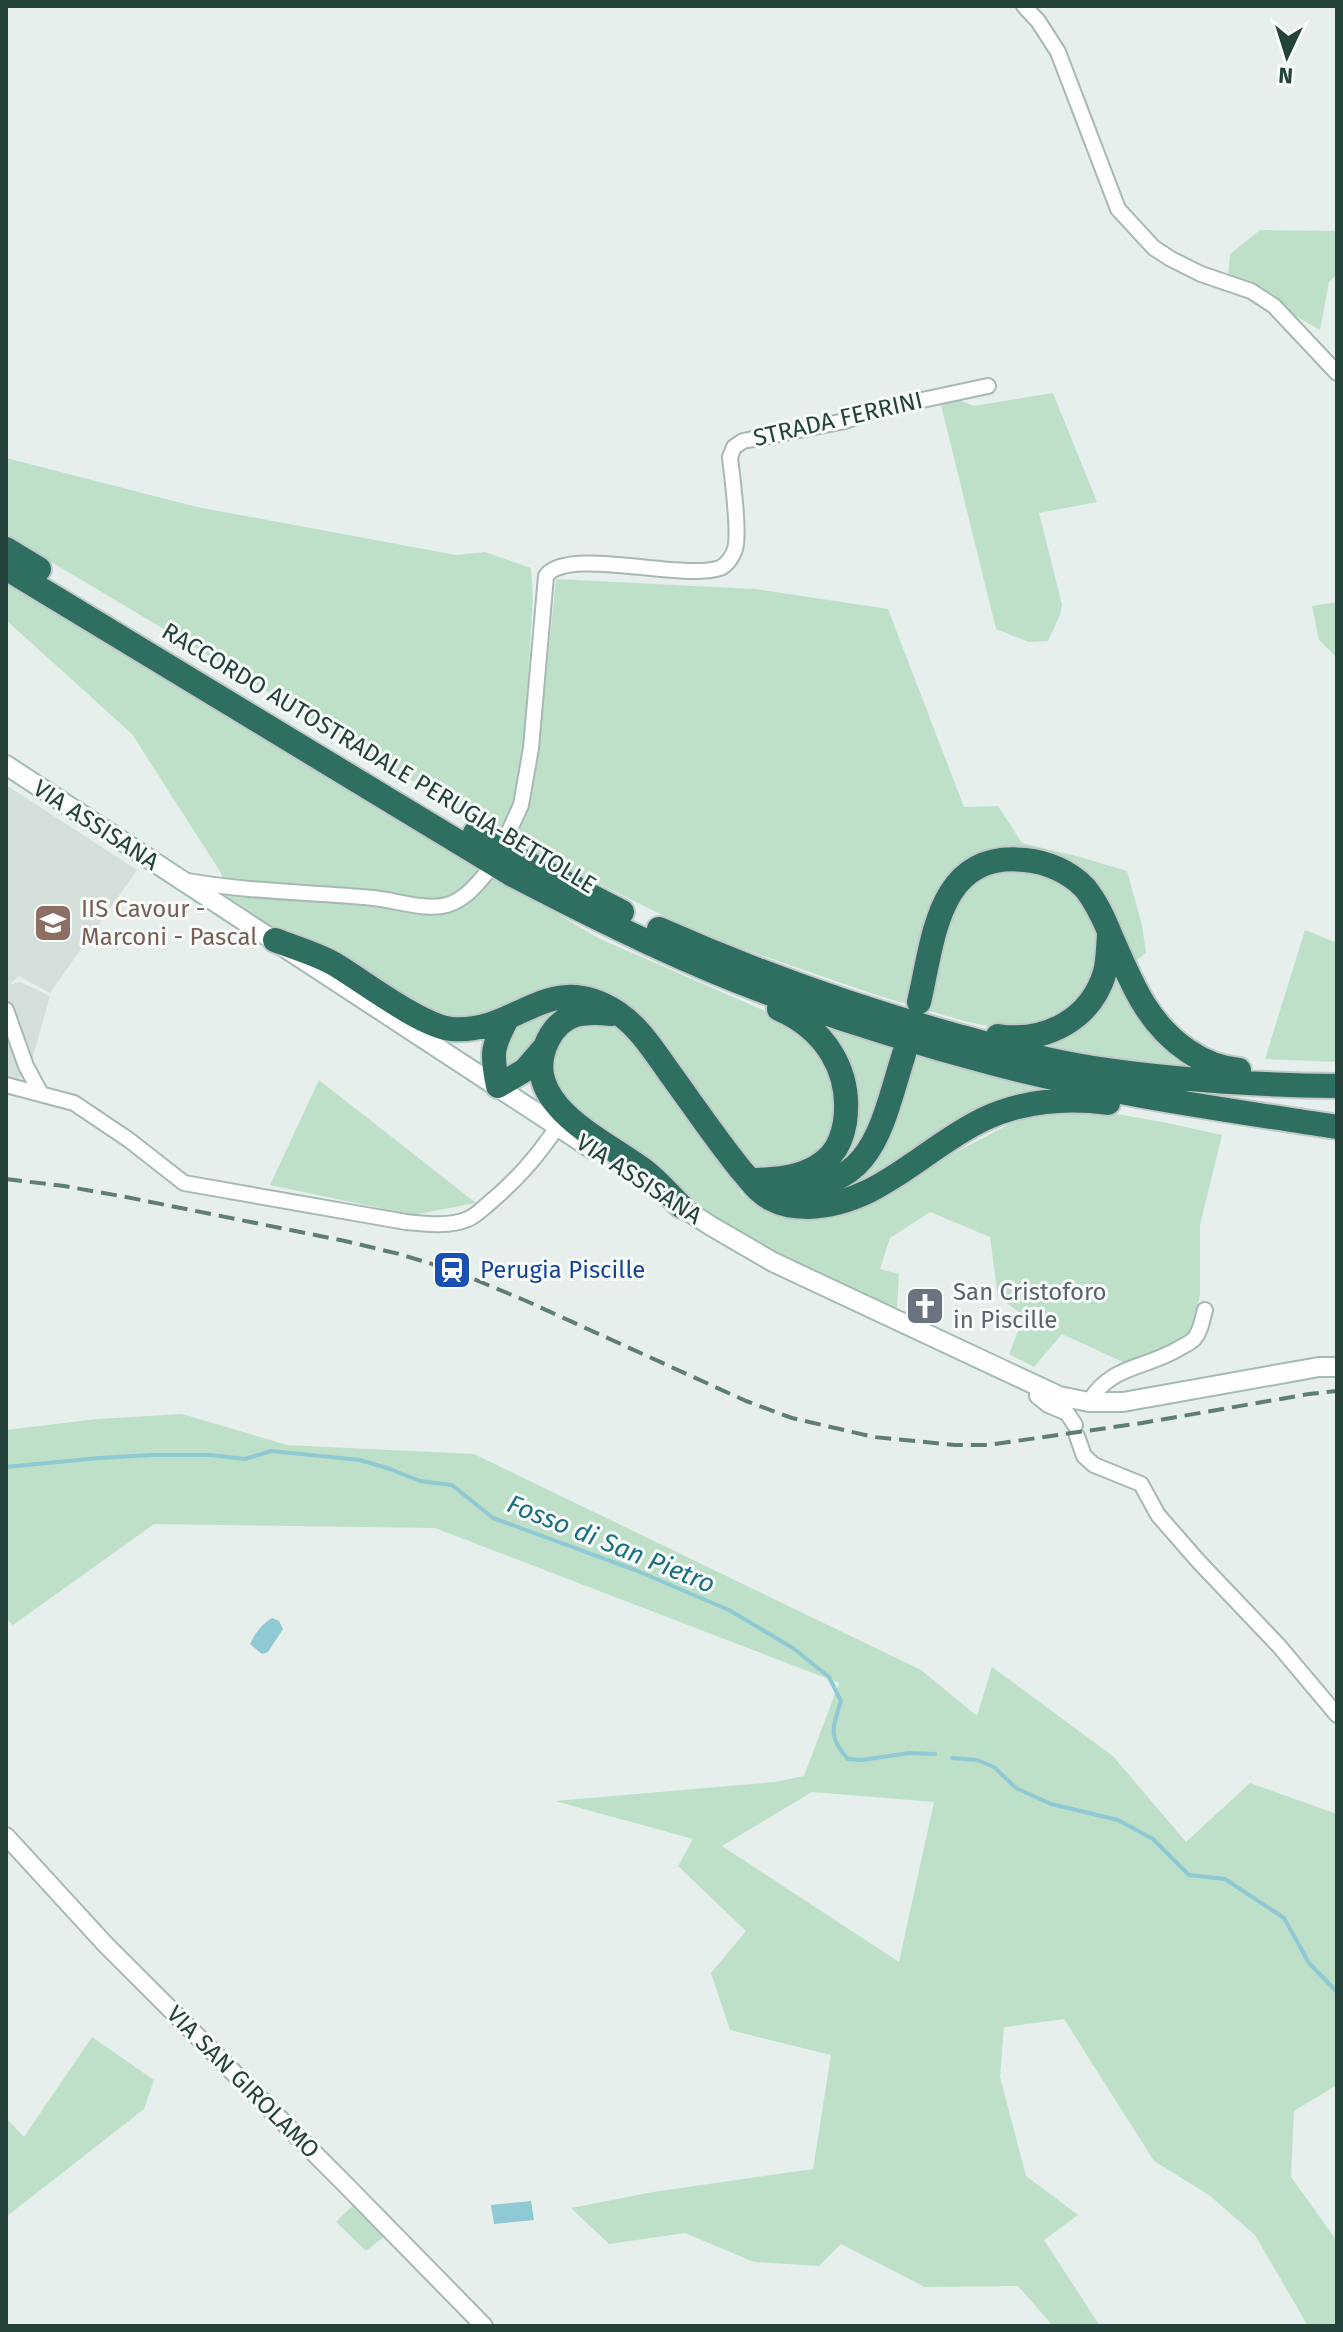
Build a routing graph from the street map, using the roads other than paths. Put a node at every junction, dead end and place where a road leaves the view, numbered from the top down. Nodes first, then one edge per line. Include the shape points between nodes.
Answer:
1 (1024, 6) edge
2 (1337, 373) edge
3 (988, 386) dead end
4 (13, 563) edge
5 (264, 715) junction
6 (6, 765) edge
7 (506, 838) dead end
8 (489, 870) dead end
9 (180, 880) junction
10 (577, 908) junction
11 (1109, 932) junction
12 (275, 940) junction
13 (795, 984) junction
14 (919, 1002) dead end
15 (6, 1010) edge
16 (620, 1014) junction
17 (508, 1017) junction
18 (544, 1048) junction
19 (904, 1054) dead end
20 (1337, 1075) edge
21 (6, 1085) edge
22 (498, 1086) junction
23 (1337, 1086) edge
24 (41, 1094) junction
25 (558, 1126) junction
26 (1337, 1127) edge
27 (749, 1174) junction
28 (681, 1206) junction
29 (1205, 1310) dead end
30 (1337, 1367) edge
31 (1037, 1386) junction
32 (1089, 1402) junction
33 (1337, 1715) edge
34 (6, 1836) edge
35 (484, 2326) edge

1 - 2 street via 1058,52 1118,209 1171,259 1251,291 1274,306
3 - 7 street, STRADA FERRINI via 734,447 730,457 735,548 719,568 573,563 550,570 531,748 521,805
4 - 5 highway, RACCORDO AUTOSTRADALE PERUGIA-BETTOLLE
5 - 10 highway, RACCORDO AUTOSTRADALE PERUGIA-BETTOLLE via 511,874
5 - 13 highway via 534,867 635,918
6 - 9 main road, VIA ASSISANA
8 - 9 street via 468,894 447,905 427,906
9 - 12 main road, VIA ASSISANA
10 - 26 highway, RACCORDO AUTOSTRADALE PERUGIA-BETTOLLE via 749,985 993,1064 1172,1102
10 - 27 highway via 622,940 796,1016 840,1068 846,1115 839,1144 829,1157 781,1179
11 - 13 highway via 1105,971 1080,1015 1032,1037 960,1027 856,995
11 - 14 highway via 1083,887 1063,871 1039,861 1007,858 977,868 952,887 940,912
11 - 20 highway via 1145,1009 1162,1031 1203,1061 1224,1069
12 - 17 highway via 333,963 427,1022 448,1029 482,1028
12 - 22 main road, VIA ASSISANA
13 - 23 highway via 916,1024 1092,1068 1233,1083
15 - 24 street
16 - 17 highway via 574,995 551,998
16 - 18 highway via 593,1012 563,1020
16 - 27 highway via 640,1032
17 - 22 highway via 495,1041
18 - 22 highway via 525,1070
18 - 28 highway via 542,1071 557,1107 646,1172
19 - 27 highway via 880,1132 860,1163 843,1176 801,1189 779,1187
21 - 24 street
22 - 25 main road, VIA ASSISANA
24 - 25 street via 74,1103 184,1183 435,1224 470,1219 535,1161
25 - 28 main road, VIA ASSISANA
26 - 27 highway via 1267,1125 1081,1099 1042,1102 983,1119 895,1178 829,1204 789,1206 757,1189
28 - 31 main road, VIA ASSISANA via 773,1262
29 - 32 street via 1193,1340 1112,1375
30 - 32 main road, VIA ASSISANA via 1123,1402
31 - 32 main road, VIA ASSISANA
31 - 33 street via 1037,1396 1067,1413 1084,1456 1141,1484 1168,1527
34 - 35 street, VIA SAN GIROLAMO via 105,1944

